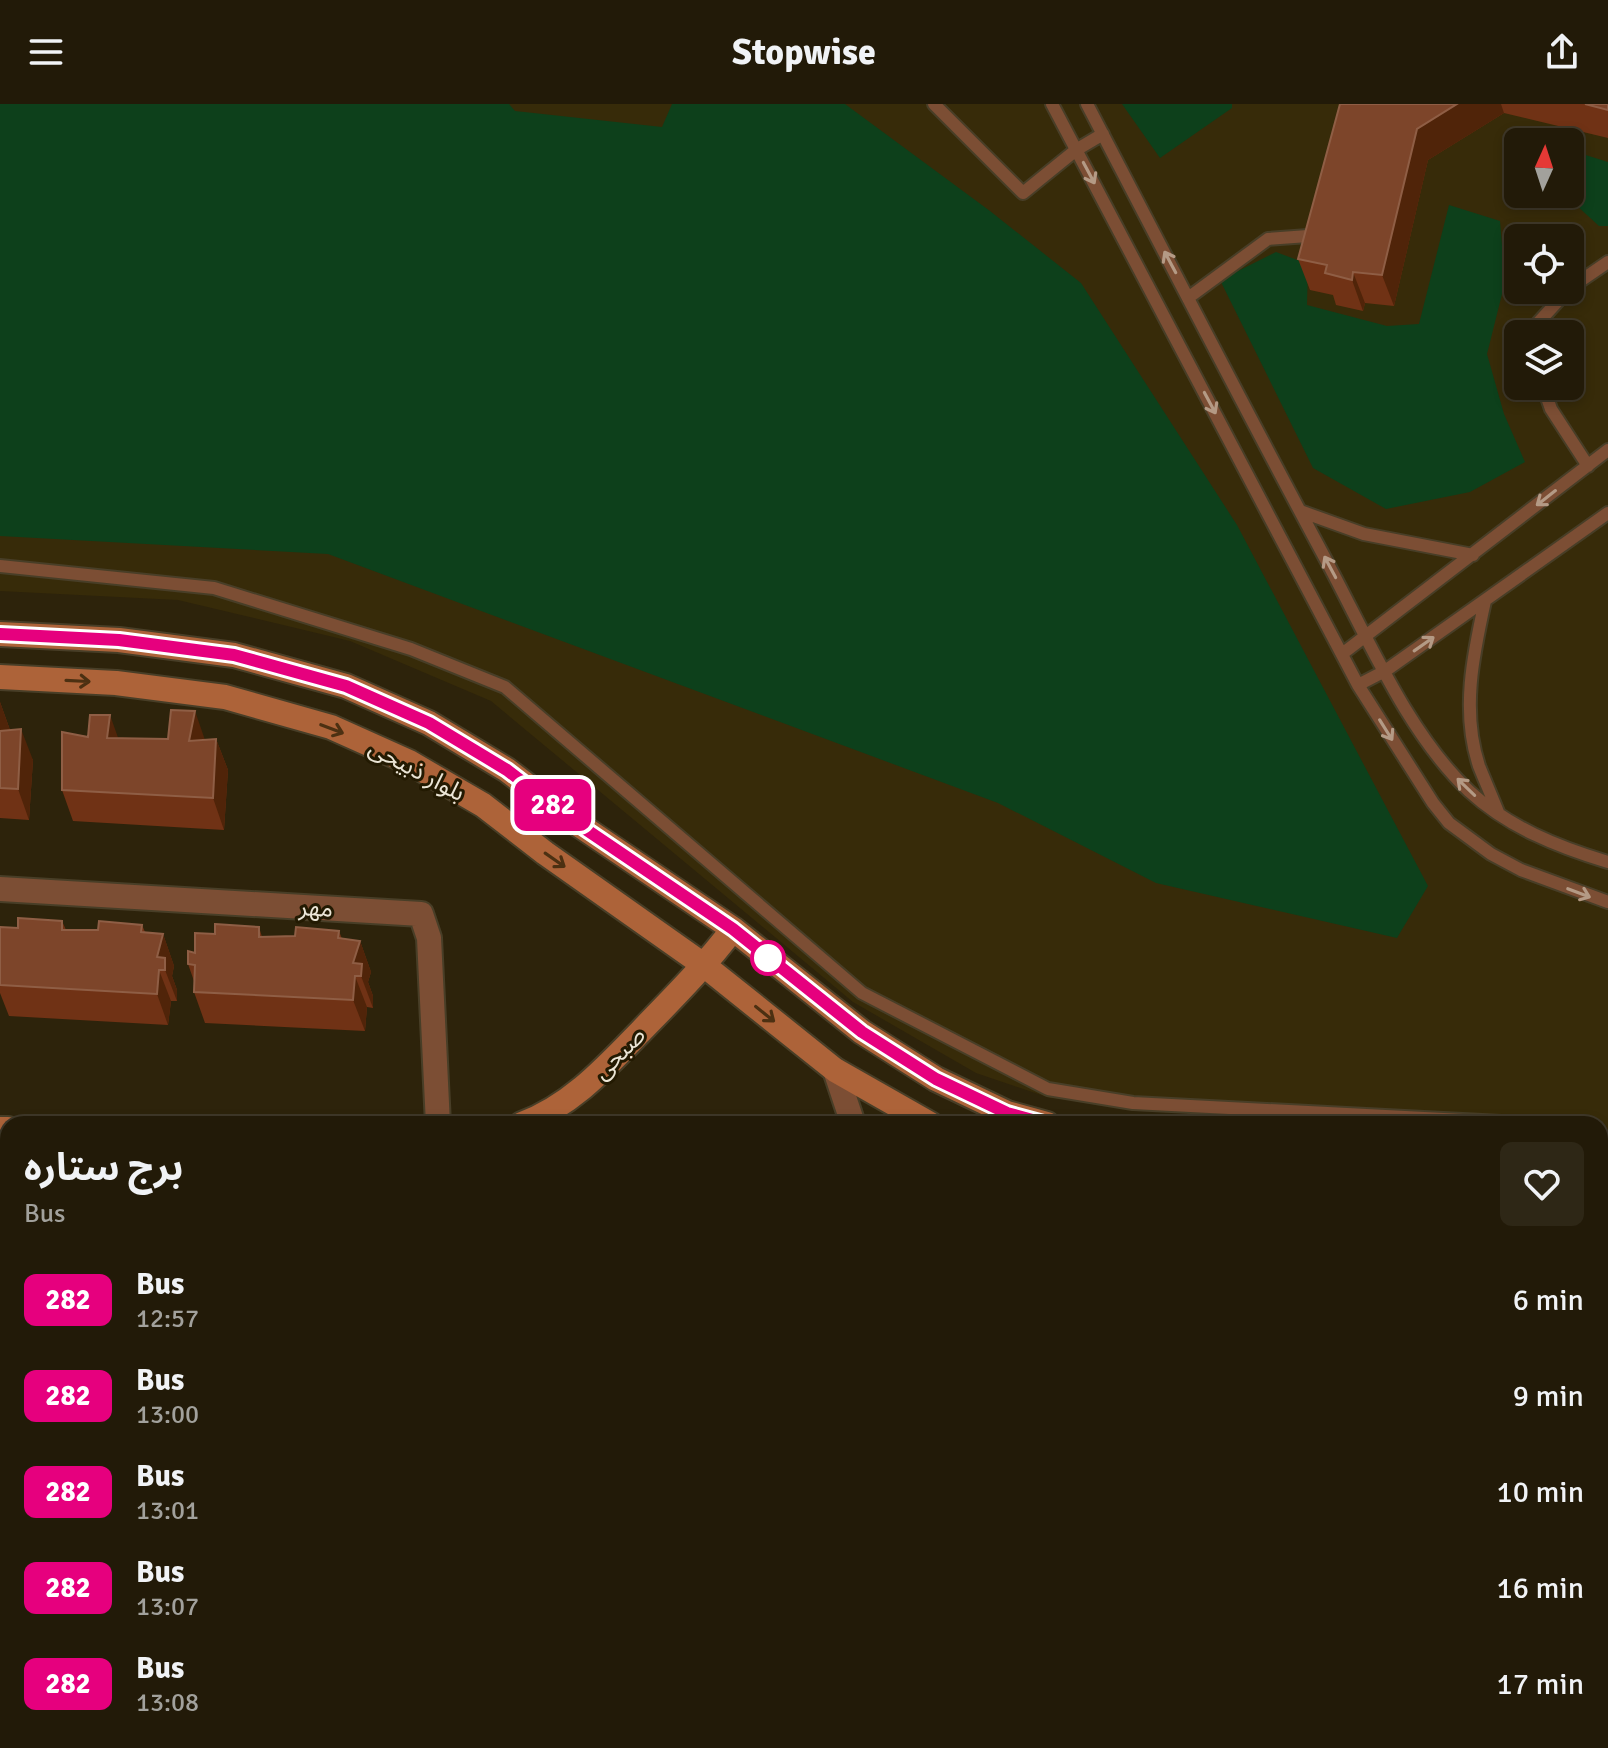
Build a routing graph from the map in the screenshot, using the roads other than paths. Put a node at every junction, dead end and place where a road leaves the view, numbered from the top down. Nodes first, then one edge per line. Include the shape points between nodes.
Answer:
1 (934, 104) edge
2 (1052, 104) edge
3 (1087, 104) edge
4 (1103, 134) junction
5 (1076, 150) junction
6 (1308, 236) edge
7 (1608, 262) edge
8 (1584, 279) edge
9 (1188, 298) junction
10 (1555, 304) edge
11 (1541, 320) edge
12 (1548, 400) edge
13 (1608, 450) edge
14 (1588, 466) junction
15 (1300, 511) junction
16 (1608, 513) edge
17 (1473, 555) junction
18 (0, 566) edge
19 (1485, 601) junction
20 (0, 634) edge
21 (1365, 634) junction
22 (1342, 654) junction
23 (1385, 671) junction
24 (0, 677) edge
25 (1358, 685) junction
26 (1498, 812) junction
27 (1608, 862) edge
28 (0, 889) edge
29 (1608, 902) edge
30 (733, 929) junction
31 (705, 966) junction
32 (835, 1070) junction
33 (438, 1116) edge
34 (543, 1116) edge
35 (850, 1116) edge
36 (916, 1116) edge
37 (1018, 1116) edge
38 (1384, 1116) edge

1 - 5 lane via 1023,193
2 - 5 lane
3 - 4 lane
4 - 5 lane
9 -> 4 lane
5 -> 22 lane
6 - 9 lane via 1268,239
7 - 8 lane
9 - 15 lane
10 - 11 lane
12 - 14 lane
13 - 14 lane
14 -> 17 lane
15 - 17 lane via 1364,534
21 -> 15 lane
16 - 19 lane
17 - 21 lane
18 - 38 lane via 214,588 411,649 505,687 862,993 1048,1089 1133,1103
23 -> 19 lane
19 - 26 lane via 1472,656 1469,715 1478,763
20 - 30 main road, بلوار ذبیحی via 119,640 234,655 346,686 429,723 507,770
21 - 22 lane
21 - 23 lane
22 - 25 lane
23 - 25 lane
26 -> 23 lane via 1444,764
24 -> 31 main road, بلوار ذبیحی via 116,683 225,697 331,727 409,762 483,805
25 -> 29 lane via 1449,823 1521,870
26 - 27 lane via 1531,833
28 - 33 street, مهر via 421,914 429,938
30 - 31 main road, صبحی
30 - 37 main road, بلوار ذبیحی via 862,1032 936,1079
31 -> 32 main road, بلوار ذبیحی
31 - 34 main road, صبحی via 590,1082
32 - 35 street
32 - 36 main road, بلوار ذبیحی

